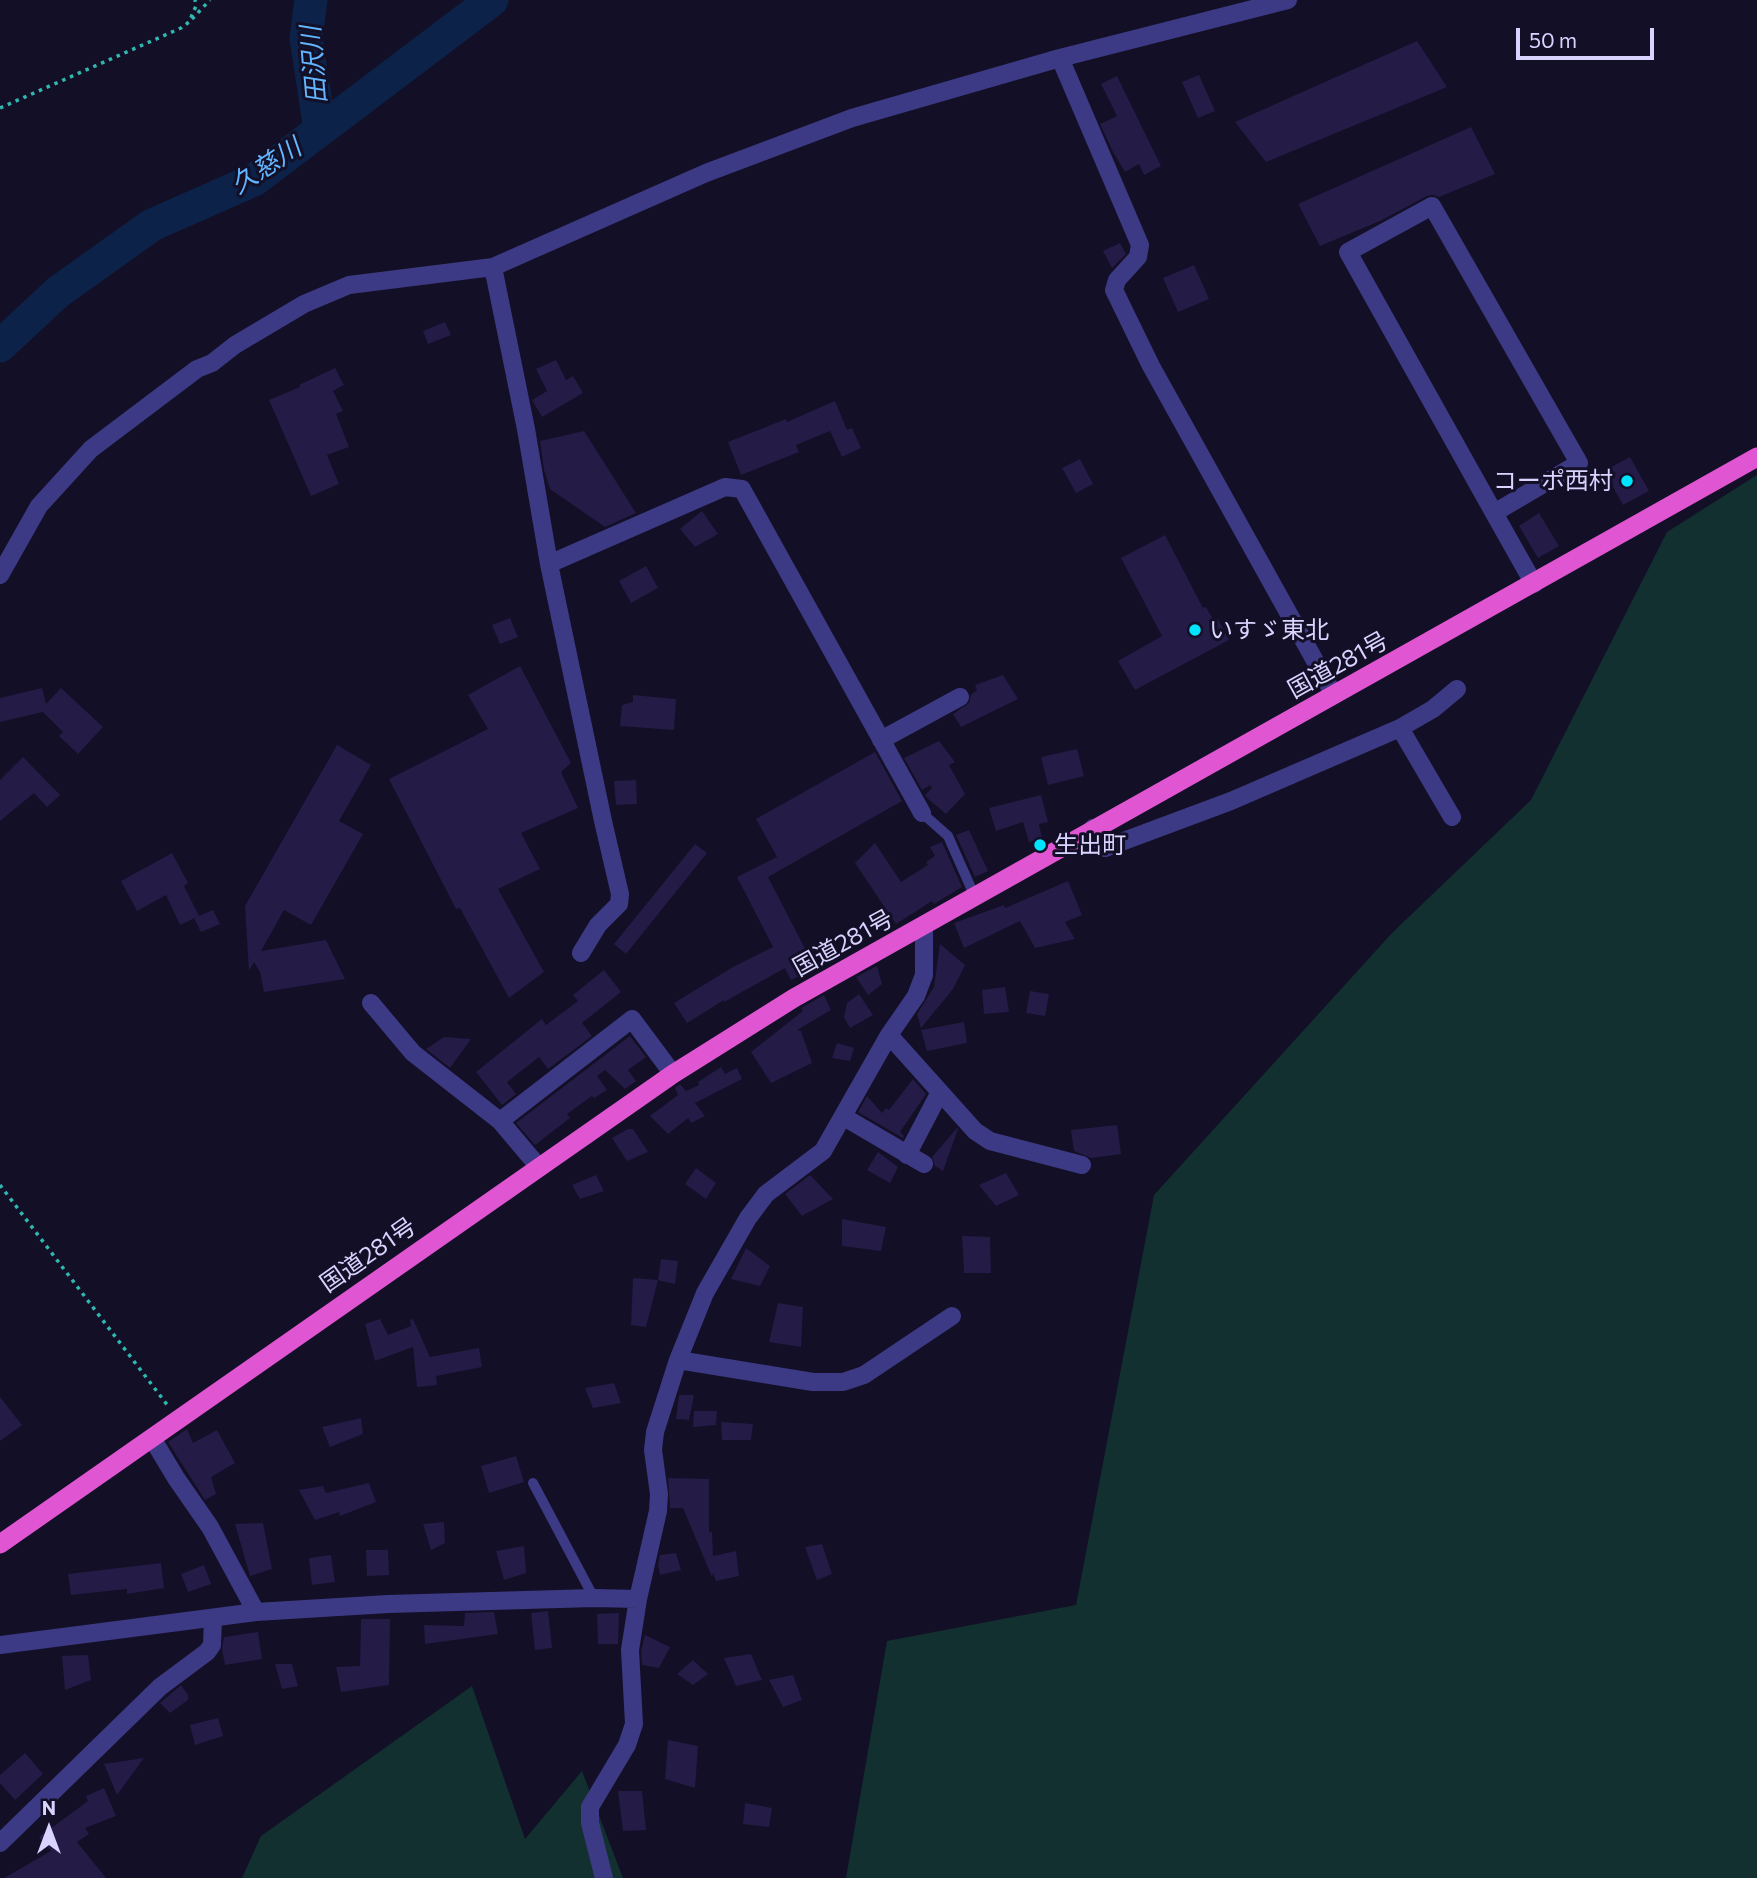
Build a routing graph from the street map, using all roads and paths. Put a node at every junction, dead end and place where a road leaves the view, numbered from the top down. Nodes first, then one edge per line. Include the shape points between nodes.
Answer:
1 (195, 0) edge
2 (210, 0) edge
3 (1288, 0) edge
4 (189, 22) junction
5 (1060, 58) junction
6 (0, 108) edge
7 (493, 267) junction
8 (1757, 457) edge
9 (1494, 513) junction
10 (549, 564) junction
11 (0, 575) edge
12 (1534, 584) junction
13 (1457, 689) dead end
14 (1334, 695) junction
15 (960, 696) dead end
16 (1400, 727) junction
17 (881, 740) junction
18 (926, 817) joint
19 (1452, 817) dead end
20 (1093, 828) junction
21 (975, 897) junction
22 (924, 925) junction
23 (581, 953) dead end
24 (371, 1003) dead end
25 (889, 1035) junction
26 (673, 1074) junction
27 (940, 1092) junction
28 (844, 1117) junction
29 (500, 1121) junction
30 (907, 1155) junction
31 (924, 1164) dead end
32 (1082, 1165) dead end
33 (538, 1166) junction
34 (0, 1185) edge
35 (952, 1316) dead end
36 (678, 1360) junction
37 (178, 1419) junction
38 (152, 1437) junction
39 (533, 1483) dead end
40 (0, 1544) edge
41 (594, 1598) junction
42 (638, 1599) junction
43 (256, 1612) junction
44 (213, 1618) junction
45 (0, 1646) edge
46 (0, 1843) edge
47 (604, 1878) edge

1 - 4 path
2 - 4 path
3 - 5 street
4 - 6 path
5 - 7 street via 852,118 706,173
5 - 14 street via 1140,245 1138,257 1114,290 1153,371
7 - 10 street
7 - 11 street via 349,285 304,304 235,345 92,449 40,506
8 - 12 highway, 国道281号
9 - 9 street via 1579,463 1432,206 1348,252
9 - 12 street
10 - 17 street via 725,487 742,489
10 - 23 street via 621,894 619,904 598,925
12 - 14 highway, 国道281号
13 - 16 street
14 - 20 highway, 国道281号
15 - 17 street
16 - 19 street
16 - 20 street via 1243,796 1105,848
17 - 18 street
18 - 21 lane via 948,836
20 - 21 highway, 国道281号
21 - 22 highway, 国道281号
22 - 25 street via 924,975 916,996
22 - 26 highway, 国道281号 via 794,998
24 - 29 street via 413,1053
25 - 27 street
25 - 28 street
26 - 29 street via 632,1019
26 - 33 highway, 国道281号
27 - 30 street
27 - 32 street via 975,1131 990,1140
28 - 30 street
28 - 36 street via 823,1151 766,1194 748,1218 705,1293
29 - 33 street
30 - 31 street
33 - 37 highway, 国道281号
34 - 37 path
35 - 36 street via 864,1375 843,1382 813,1382
36 - 42 street via 655,1432 658,1511
37 - 38 highway, 国道281号
38 - 40 highway, 国道281号
38 - 43 street via 210,1527
39 - 41 lane
41 - 42 street
41 - 43 street
42 - 47 street via 630,1650 634,1724 627,1745 590,1807
43 - 44 street
44 - 45 street
44 - 46 street via 212,1645 207,1652 160,1687

